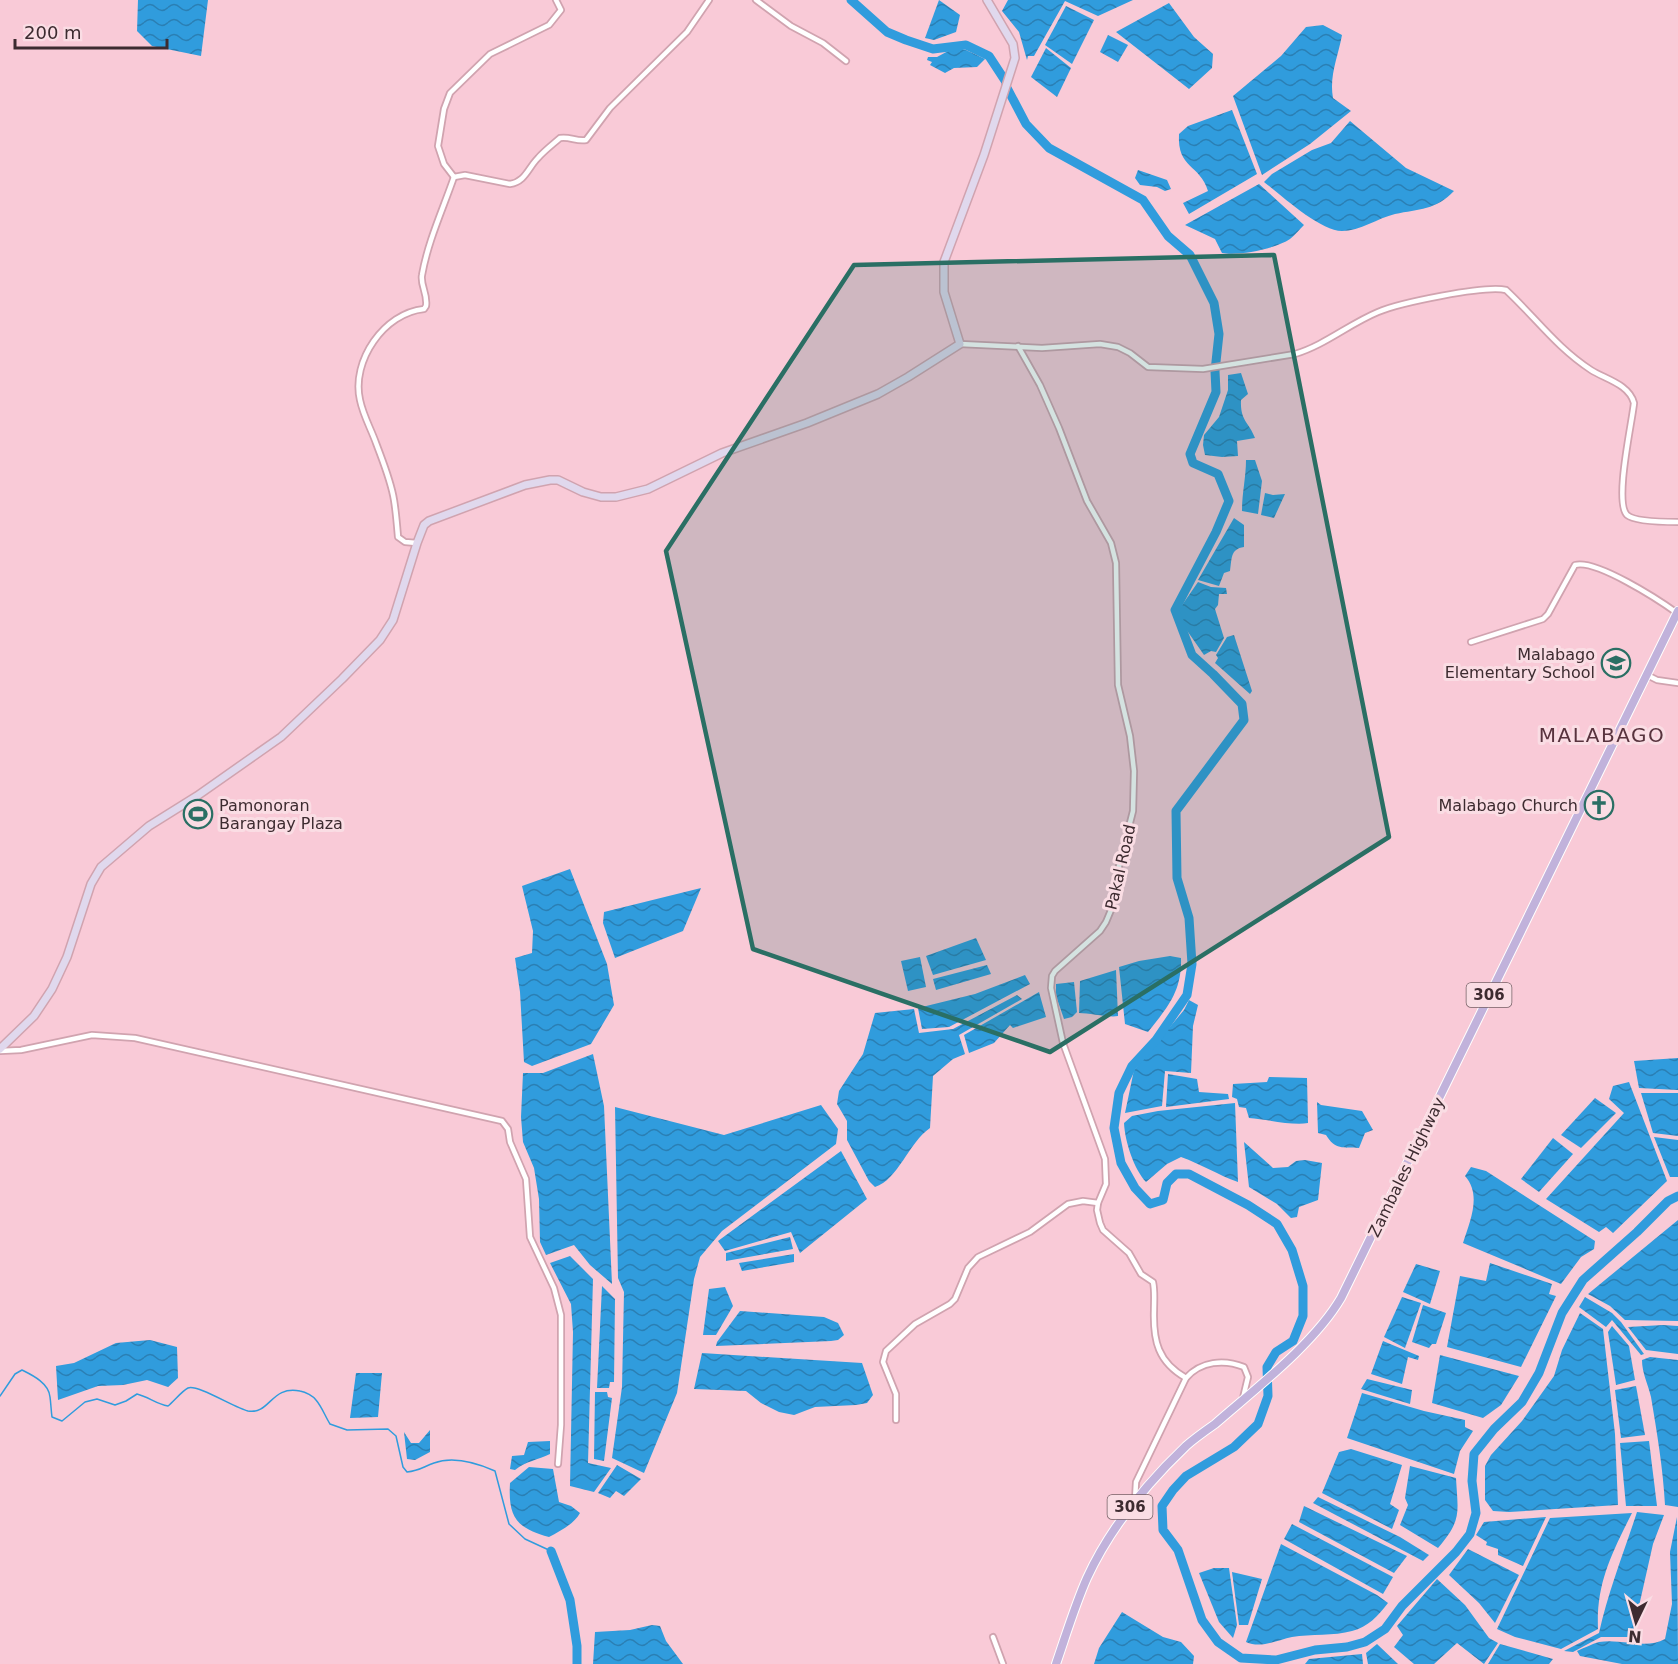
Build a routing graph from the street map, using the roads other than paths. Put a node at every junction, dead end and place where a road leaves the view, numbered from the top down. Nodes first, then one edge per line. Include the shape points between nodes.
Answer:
1 (556, 0) edge
2 (709, 0) edge
3 (756, 0) edge
4 (987, 0) edge
5 (846, 61) dead end
6 (454, 177) junction
7 (960, 344) junction
8 (1018, 346) junction
9 (1678, 522) edge
10 (417, 543) junction
11 (1678, 612) edge
12 (1471, 642) dead end
13 (1647, 675) junction
14 (1678, 683) edge
15 (0, 1050) edge
16 (1098, 1203) junction
17 (1186, 1378) junction
18 (1243, 1398) junction
19 (896, 1420) dead end
20 (558, 1464) dead end
21 (1135, 1500) junction
22 (993, 1637) dead end
23 (1003, 1664) edge
24 (1056, 1664) edge

1 - 6 street via 561,10 549,25 490,54 450,93 438,146
2 - 6 street via 687,32 610,108 586,140 560,138 516,183 465,175
3 - 5 street
4 - 7 street via 1015,49 1015,58 944,262 944,292
6 - 10 street via 421,277 427,293 426,306 387,326 362,365 359,382 360,400 394,499 398,537
7 - 8 street
7 - 10 street via 878,394 722,453 648,489 601,497 558,480 525,485 429,521
8 - 9 street via 1100,344 1118,347 1148,367 1203,369 1308,350 1378,311 1459,293 1506,290 1562,349 1629,393 1634,403 1622,489 1624,509 1627,515 1638,519
8 - 16 street, Pakal Road via 1055,417 1081,489 1111,543 1116,563 1118,685 1130,736 1133,811 1106,922 1055,971 1051,982 1063,1043 1105,1159 1106,1184
10 - 15 street via 393,620 380,640 342,680 281,737 149,826 101,867 52,989 34,1016
11 - 12 street via 1600,569 1579,564 1543,619
11 - 13 main road, Zambales Highway / 306
13 - 14 street
13 - 18 main road, Zambales Highway / 306 via 1347,1288 1322,1325
15 - 20 street via 21,1050 92,1035 135,1038 502,1121 526,1179 531,1237 554,1288 561,1315
16 - 17 street, Pakal Road via 1101,1227 1130,1253 1141,1274 1153,1282 1154,1332 1159,1349 1166,1364
16 - 19 street via 1068,1204 1030,1232 978,1257 950,1304 915,1324 891,1346 883,1362 896,1394
17 - 18 street via 1196,1368 1225,1362 1236,1364 1247,1373
17 - 21 street via 1136,1482
18 - 21 main road, Zambales Highway / 306 via 1187,1445
21 - 24 main road, Zambales Highway / 306 via 1088,1577
22 - 23 street

